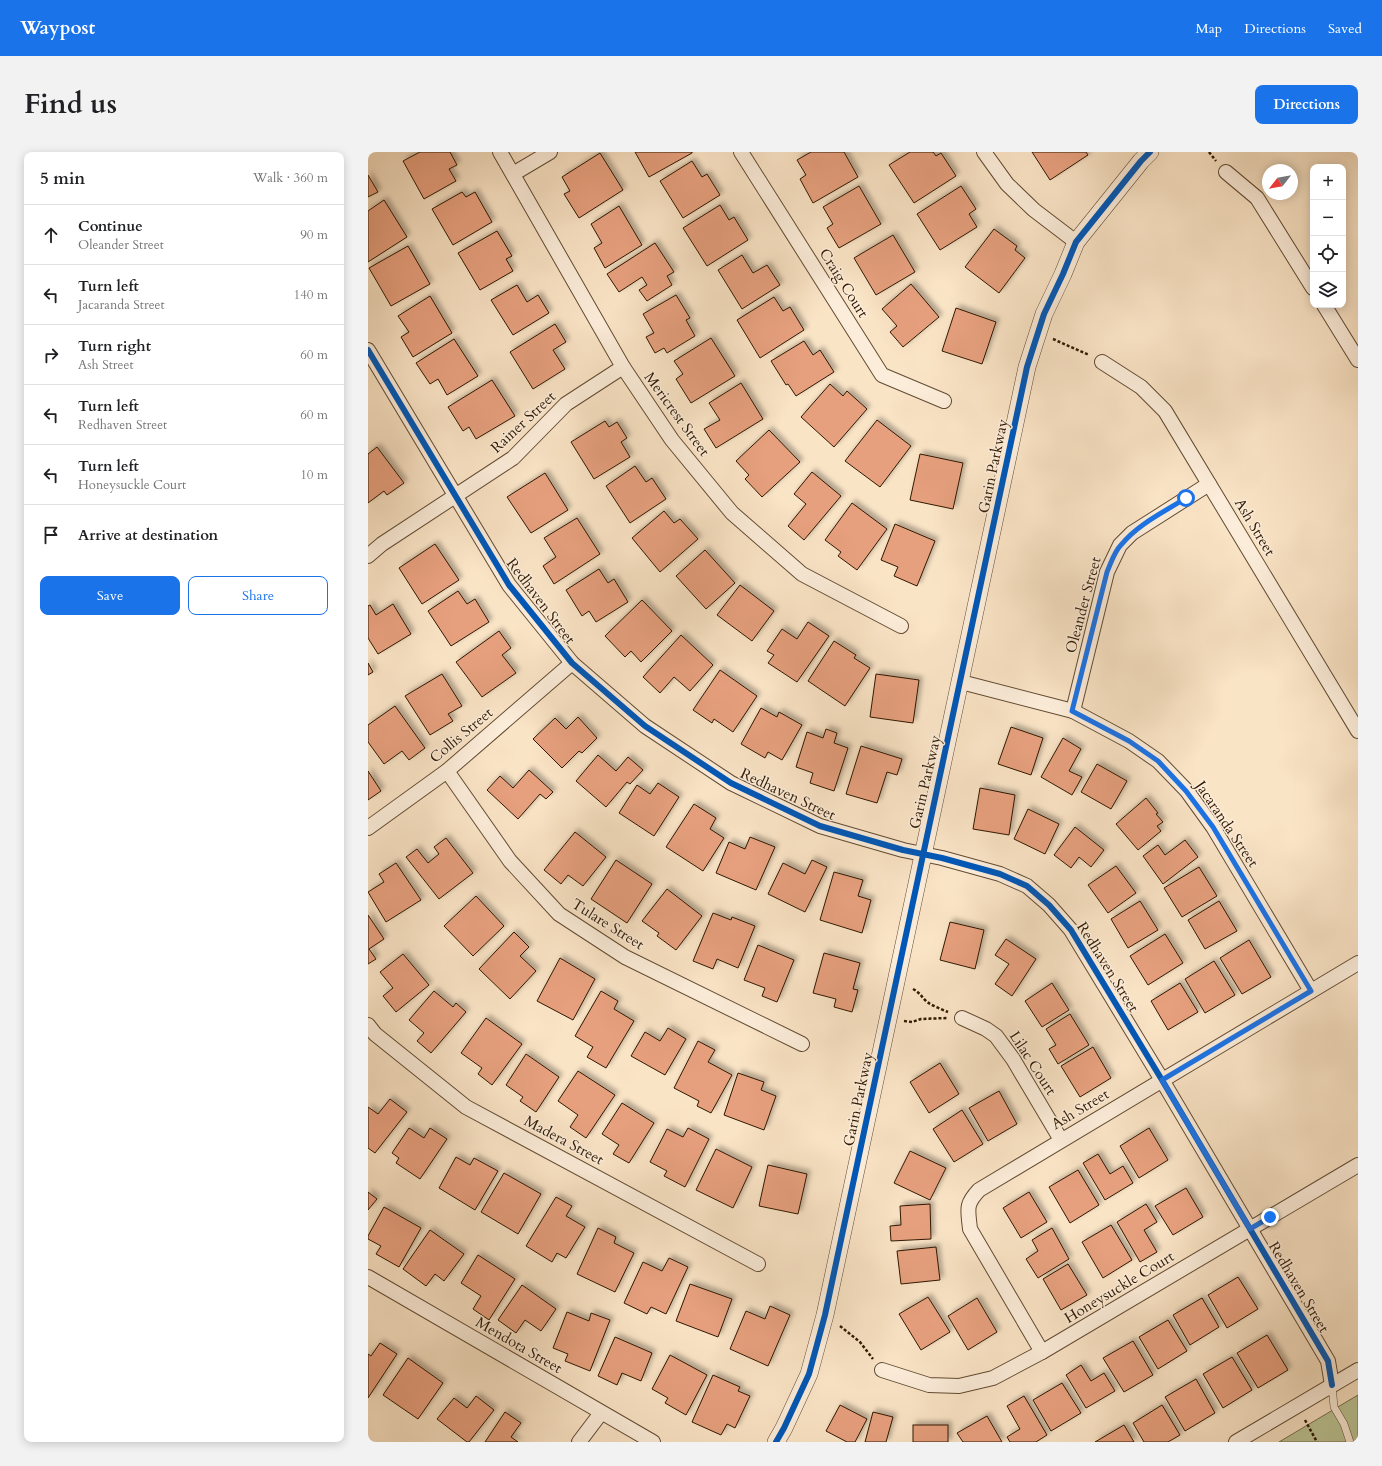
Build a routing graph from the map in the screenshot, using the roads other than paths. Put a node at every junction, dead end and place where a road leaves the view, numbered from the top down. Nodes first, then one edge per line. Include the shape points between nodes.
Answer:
1 (500, 152) edge
2 (550, 152) edge
3 (741, 152) edge
4 (984, 152) edge
5 (1150, 152) edge
6 (1226, 172) dead end
7 (513, 174) junction
8 (1076, 242) junction
9 (1310, 283) edge
10 (1326, 308) edge
11 (368, 350) edge
12 (1358, 360) edge
13 (1102, 362) road end
14 (623, 367) junction
15 (944, 401) dead end
16 (1209, 484) junction
17 (456, 496) junction
18 (368, 556) edge
19 (901, 626) dead end
20 (572, 663) junction
21 (961, 682) junction
22 (1072, 711) junction
23 (1358, 731) edge
24 (447, 771) junction
25 (368, 828) edge
26 (923, 854) junction
27 (1358, 963) edge
28 (1311, 991) junction
29 (961, 1018) road end
30 (368, 1025) edge
31 (802, 1044) dead end
32 (1162, 1080) junction
33 (1061, 1140) junction
34 (1358, 1165) edge
35 (1250, 1229) junction
36 (758, 1264) dead end
37 (368, 1277) edge
38 (1042, 1352) junction
39 (882, 1370) road end
40 (1358, 1370) edge
41 (1332, 1385) junction
42 (601, 1413) junction
43 (578, 1442) edge
44 (653, 1442) edge
45 (776, 1442) edge
46 (1236, 1442) edge
47 (1350, 1442) edge

1 - 7 street, Mericrest Street
2 - 7 street
3 - 15 street, Craig Court via 882,375
4 - 8 street via 1007,184 1034,210
5 - 8 street, Garin Parkway
6 - 9 street via 1257,198
7 - 14 street, Mericrest Street
8 - 21 street, Garin Parkway via 1044,314 1027,367
10 - 12 street
11 - 17 street, Redhaven Street
13 - 16 street, Ash Street via 1141,387 1165,411
14 - 17 street, Rainer Street via 566,404 513,458
14 - 19 street, Mericrest Street via 672,440 732,513 802,574
16 - 22 street, Oleander Street via 1132,533 1115,553 1107,572
16 - 23 street, Ash Street
17 - 18 street, Rainer Street via 382,544
17 - 20 street, Redhaven Street via 509,585
20 - 24 street, Collis Street
20 - 26 street, Redhaven Street via 645,726 731,783 820,826
21 - 22 street, Jacaranda Street
21 - 26 street, Garin Parkway
22 - 28 street, Jacaranda Street via 1129,741 1158,761 1186,791 1213,827
24 - 25 street, Collis Street
24 - 31 street, Tulare Street via 510,860 559,914 625,957
26 - 32 street, Redhaven Street via 1000,874 1028,886 1049,905 1072,930
26 - 45 street, Garin Parkway via 825,1315 809,1374
27 - 28 street, Ash Street
28 - 32 street, Ash Street
29 - 33 street, Lilac Court via 996,1036 1013,1059
30 - 36 street, Madera Street via 375,1034 466,1107
32 - 33 street, Ash Street
32 - 35 street, Redhaven Street
33 - 38 street, Ash Street via 979,1190 970,1199 967,1208 970,1229
34 - 35 street, Honeysuckle Court
35 - 38 street, Honeysuckle Court
35 - 41 street, Redhaven Street via 1328,1361
37 - 42 street, Mendota Street
38 - 39 street, Honeysuckle Court via 993,1378 959,1386 929,1384
40 - 41 street
41 - 46 street
41 - 47 lane via 1334,1407 1344,1424
42 - 43 street
42 - 44 street, Mendota Street

